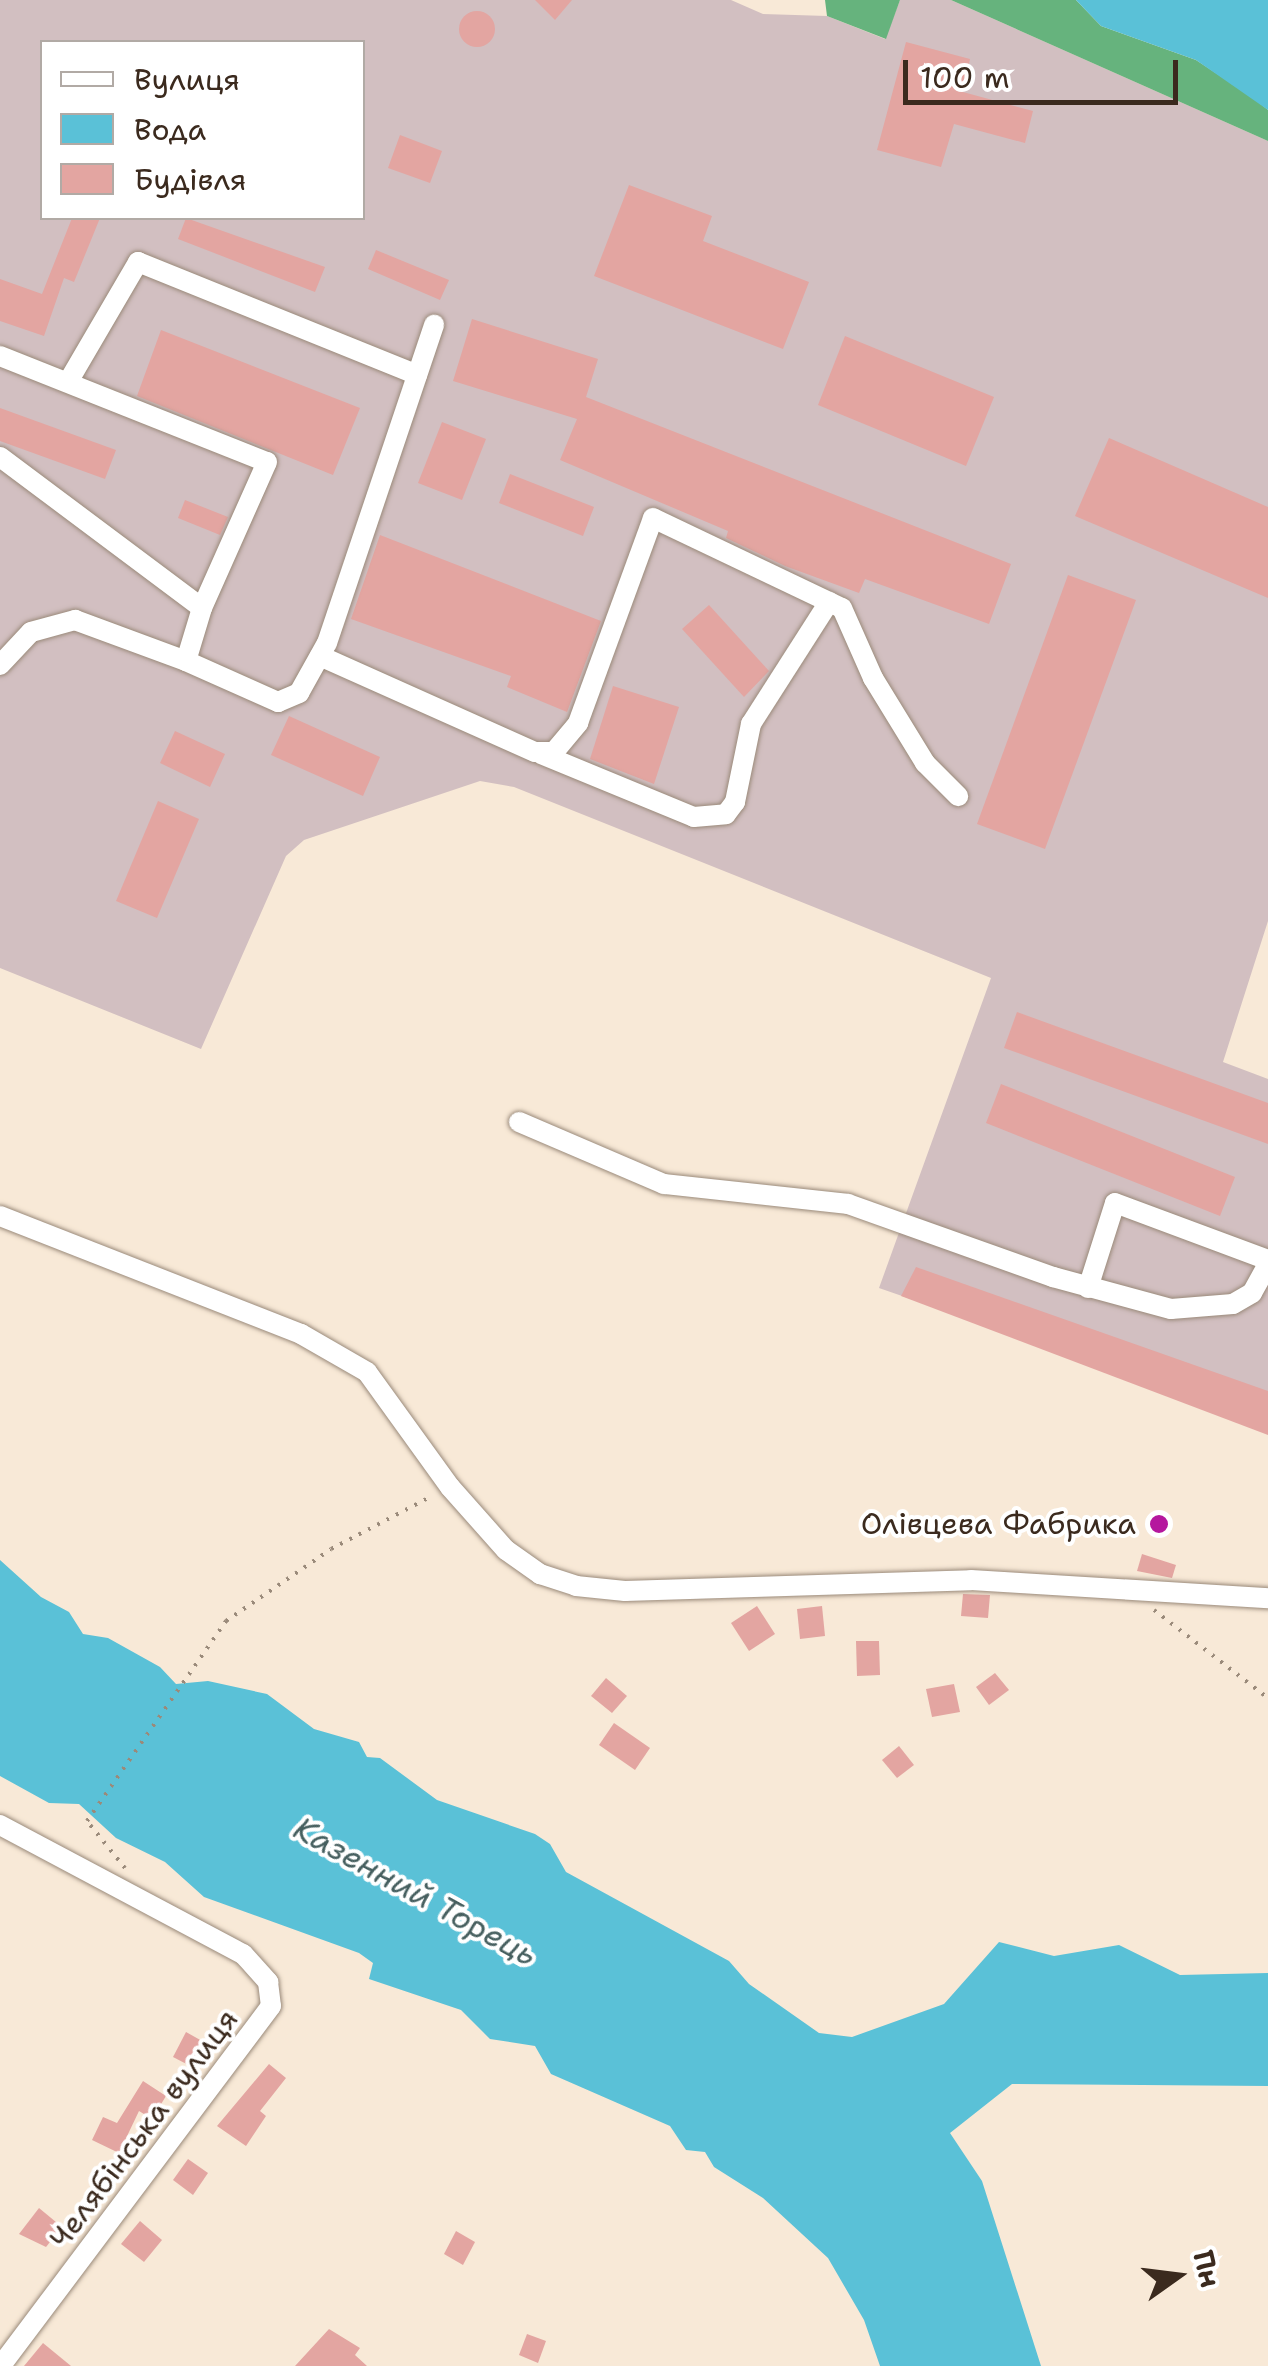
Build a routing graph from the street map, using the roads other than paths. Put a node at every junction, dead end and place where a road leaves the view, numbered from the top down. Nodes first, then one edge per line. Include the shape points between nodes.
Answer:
1 (434, 325) dead end
2 (0, 356) edge
3 (417, 375) junction
4 (68, 382) junction
5 (0, 457) edge
6 (829, 602) junction
7 (202, 608) junction
8 (320, 656) junction
9 (186, 660) junction
10 (0, 665) edge
11 (535, 752) junction
12 (958, 796) dead end
13 (519, 1122) dead end
14 (0, 1216) edge
15 (1268, 1262) edge
16 (1088, 1288) junction
17 (1268, 1598) edge
18 (0, 1824) edge
19 (0, 2366) edge

1 - 3 street
2 - 4 street
3 - 4 street via 138,262
3 - 8 street
4 - 7 street via 266,462
5 - 7 street
6 - 11 street via 751,724 735,802 726,814 694,817
6 - 11 street via 653,518 578,723 554,752
6 - 12 street via 842,608 873,678 925,764
7 - 9 street
8 - 9 street via 299,693 278,702
8 - 11 street
9 - 10 street via 75,620 31,632
13 - 16 street via 664,1184 848,1204
14 - 17 street via 301,1334 367,1372 450,1487 506,1550 540,1574 576,1586 625,1592 971,1580
15 - 16 street via 1252,1293 1206,1308 1171,1309
15 - 16 street via 1116,1203
18 - 19 street, Челябінська вулиця via 243,1954 268,1982 270,2006

